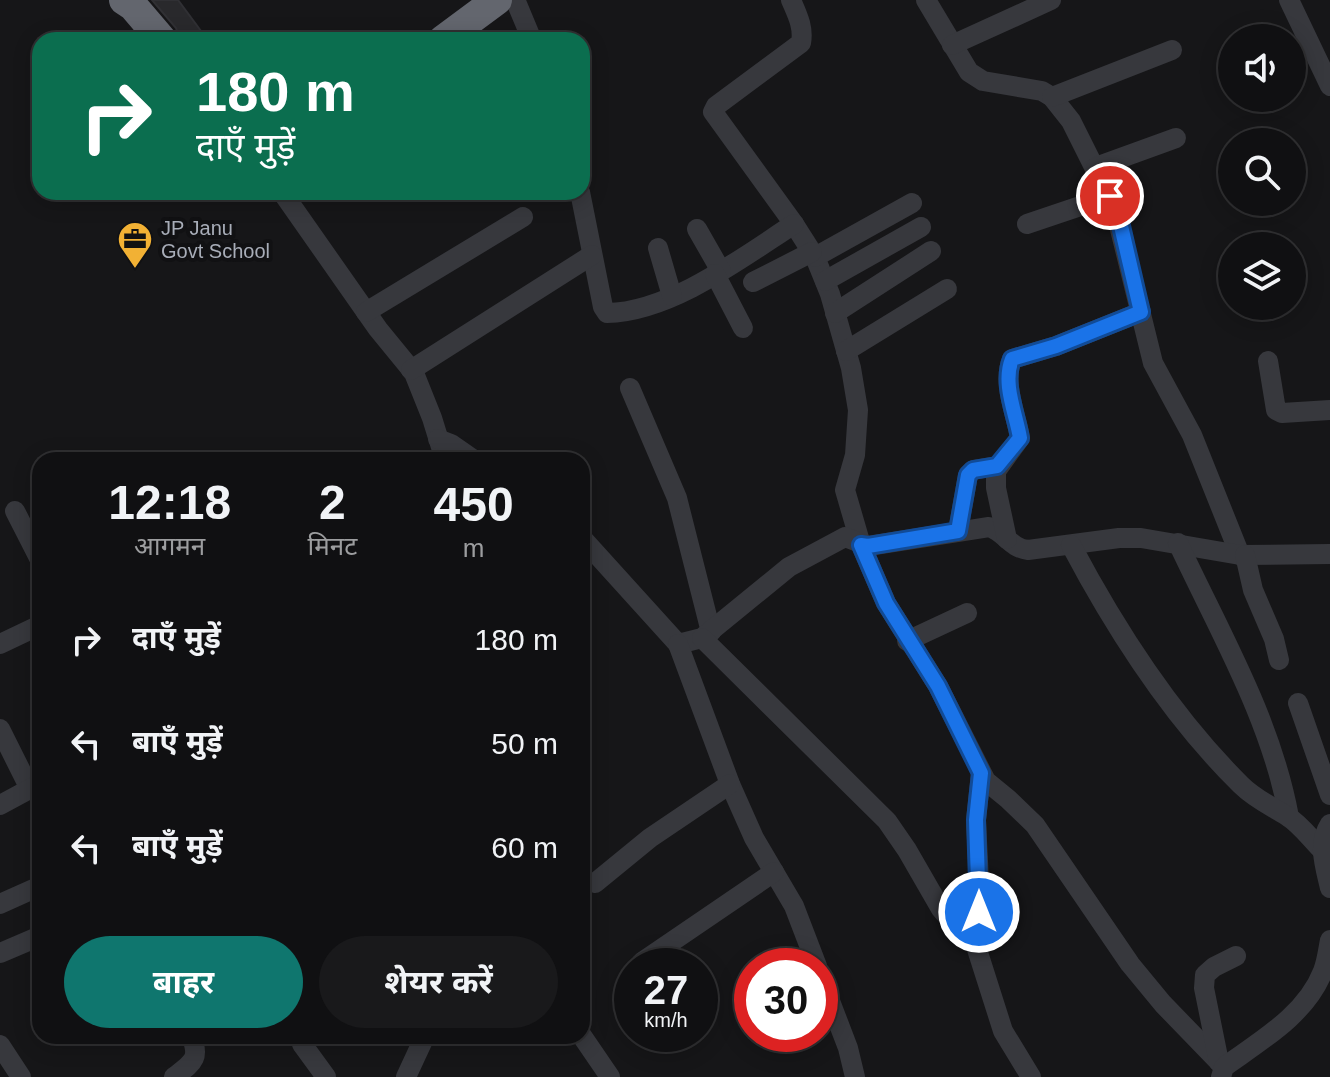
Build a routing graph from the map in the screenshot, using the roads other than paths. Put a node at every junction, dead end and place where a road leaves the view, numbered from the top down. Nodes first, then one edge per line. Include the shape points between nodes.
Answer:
1 (124, 0) edge
2 (791, 0) edge
3 (926, 0) edge
4 (1051, 0) edge
5 (1289, 0) edge
6 (512, 1) edge
7 (155, 32) edge
8 (457, 32) edge
9 (478, 32) edge
10 (528, 32) edge
11 (952, 45) junction
12 (1172, 50) dead end
13 (1325, 62) edge
14 (1330, 86) edge
15 (1052, 97) junction
16 (1176, 138) dead end
17 (1096, 167) junction
18 (1110, 196) junction
19 (288, 200) edge
20 (582, 200) edge
21 (912, 203) dead end
22 (523, 217) dead end
23 (794, 224) junction
24 (1027, 224) dead end
25 (921, 227) dead end
26 (697, 229) dead end
27 (658, 248) dead end
28 (931, 251) dead end
29 (813, 254) junction
30 (592, 255) junction
31 (718, 272) junction
32 (825, 281) junction
33 (753, 282) dead end
34 (947, 289) dead end
35 (672, 296) junction
36 (366, 312) junction
37 (1141, 312) junction
38 (835, 313) junction
39 (743, 328) dead end
40 (846, 351) junction
41 (1268, 361) dead end
42 (411, 370) junction
43 (630, 388) dead end
44 (1330, 410) edge
45 (440, 452) edge
46 (443, 452) edge
47 (462, 452) edge
48 (997, 466) junction
49 (15, 511) dead end
50 (958, 531) junction
51 (1007, 539) junction
52 (1178, 543) junction
53 (32, 544) edge
54 (861, 545) junction
55 (1071, 545) junction
56 (590, 547) edge
57 (1330, 554) edge
58 (1242, 555) junction
59 (967, 613) dead end
60 (32, 629) edge
61 (706, 635) junction
62 (907, 641) junction
63 (0, 644) edge
64 (678, 644) junction
65 (1279, 660) dead end
66 (1298, 703) dead end
67 (0, 729) edge
68 (981, 773) junction
69 (32, 781) edge
70 (730, 784) junction
71 (32, 788) edge
72 (1330, 795) edge
73 (0, 805) edge
74 (1289, 817) junction
75 (1330, 824) edge
76 (1322, 850) junction
77 (774, 872) junction
78 (595, 883) dead end
79 (1330, 888) edge
80 (32, 890) edge
81 (0, 904) edge
82 (968, 921) junction
83 (32, 939) edge
84 (1330, 940) edge
85 (663, 948) edge
86 (810, 948) edge
87 (0, 953) edge
88 (1236, 956) dead end
89 (838, 1022) edge
90 (193, 1044) edge
91 (302, 1044) dead end
92 (421, 1044) edge
93 (587, 1044) edge
94 (1221, 1069) edge
95 (174, 1077) edge
96 (326, 1077) edge
97 (406, 1077) edge
98 (610, 1077) edge
99 (855, 1077) edge
100 (1031, 1077) edge

1 - 7 highway
2 - 23 street via 801,22 801,43 713,112
3 - 11 street
4 - 11 street
5 - 13 street
6 - 8 highway
6 - 9 highway
6 - 10 street
11 - 15 street via 962,63 983,81 1027,86
12 - 15 street
13 - 14 street
15 - 17 street
16 - 17 street
17 - 18 street
18 - 24 street
18 - 37 street
19 - 36 street
20 - 30 street
21 - 29 street
22 - 36 street
23 - 29 street
23 - 31 street
25 - 32 street
26 - 31 street
27 - 35 street
28 - 38 street
29 - 32 street
29 - 33 street
30 - 35 street via 607,313
30 - 42 street
31 - 35 street
31 - 39 street
32 - 38 street
34 - 40 street
36 - 42 street
37 - 48 street via 1012,359 1010,395 1020,438
37 - 58 street via 1153,363 1192,435
38 - 40 street
40 - 54 street via 858,410 855,455 845,490
41 - 44 street via 1276,410
42 - 45 street
43 - 61 street via 677,498
46 - 47 street via 451,444
48 - 50 street via 968,475
48 - 51 street
49 - 53 street
50 - 51 street via 989,527
50 - 54 street
51 - 55 street via 1028,550
52 - 55 street via 1119,538
52 - 58 street
52 - 74 street via 1263,721
54 - 61 street via 845,537 804,557
54 - 62 street
55 - 74 street via 1123,637 1190,727 1244,788
56 - 64 street
57 - 58 street
58 - 65 street
59 - 62 street
60 - 63 street
61 - 64 street
61 - 82 street via 887,821 947,917
62 - 68 street via 938,686
64 - 70 street
66 - 72 street
67 - 69 street
68 - 82 street via 976,820 980,902 979,912
68 - 94 street via 1035,825 1130,964
70 - 77 street
70 - 78 street
71 - 73 street
74 - 76 street
75 - 76 street
76 - 79 street
77 - 85 street
77 - 86 street
80 - 81 street
82 - 100 street via 1003,1031
83 - 87 street
84 - 94 street via 1323,970 1300,1007
88 - 94 street via 1205,975
89 - 99 street
90 - 95 street via 193,1061
91 - 96 street
92 - 97 street
93 - 98 street

